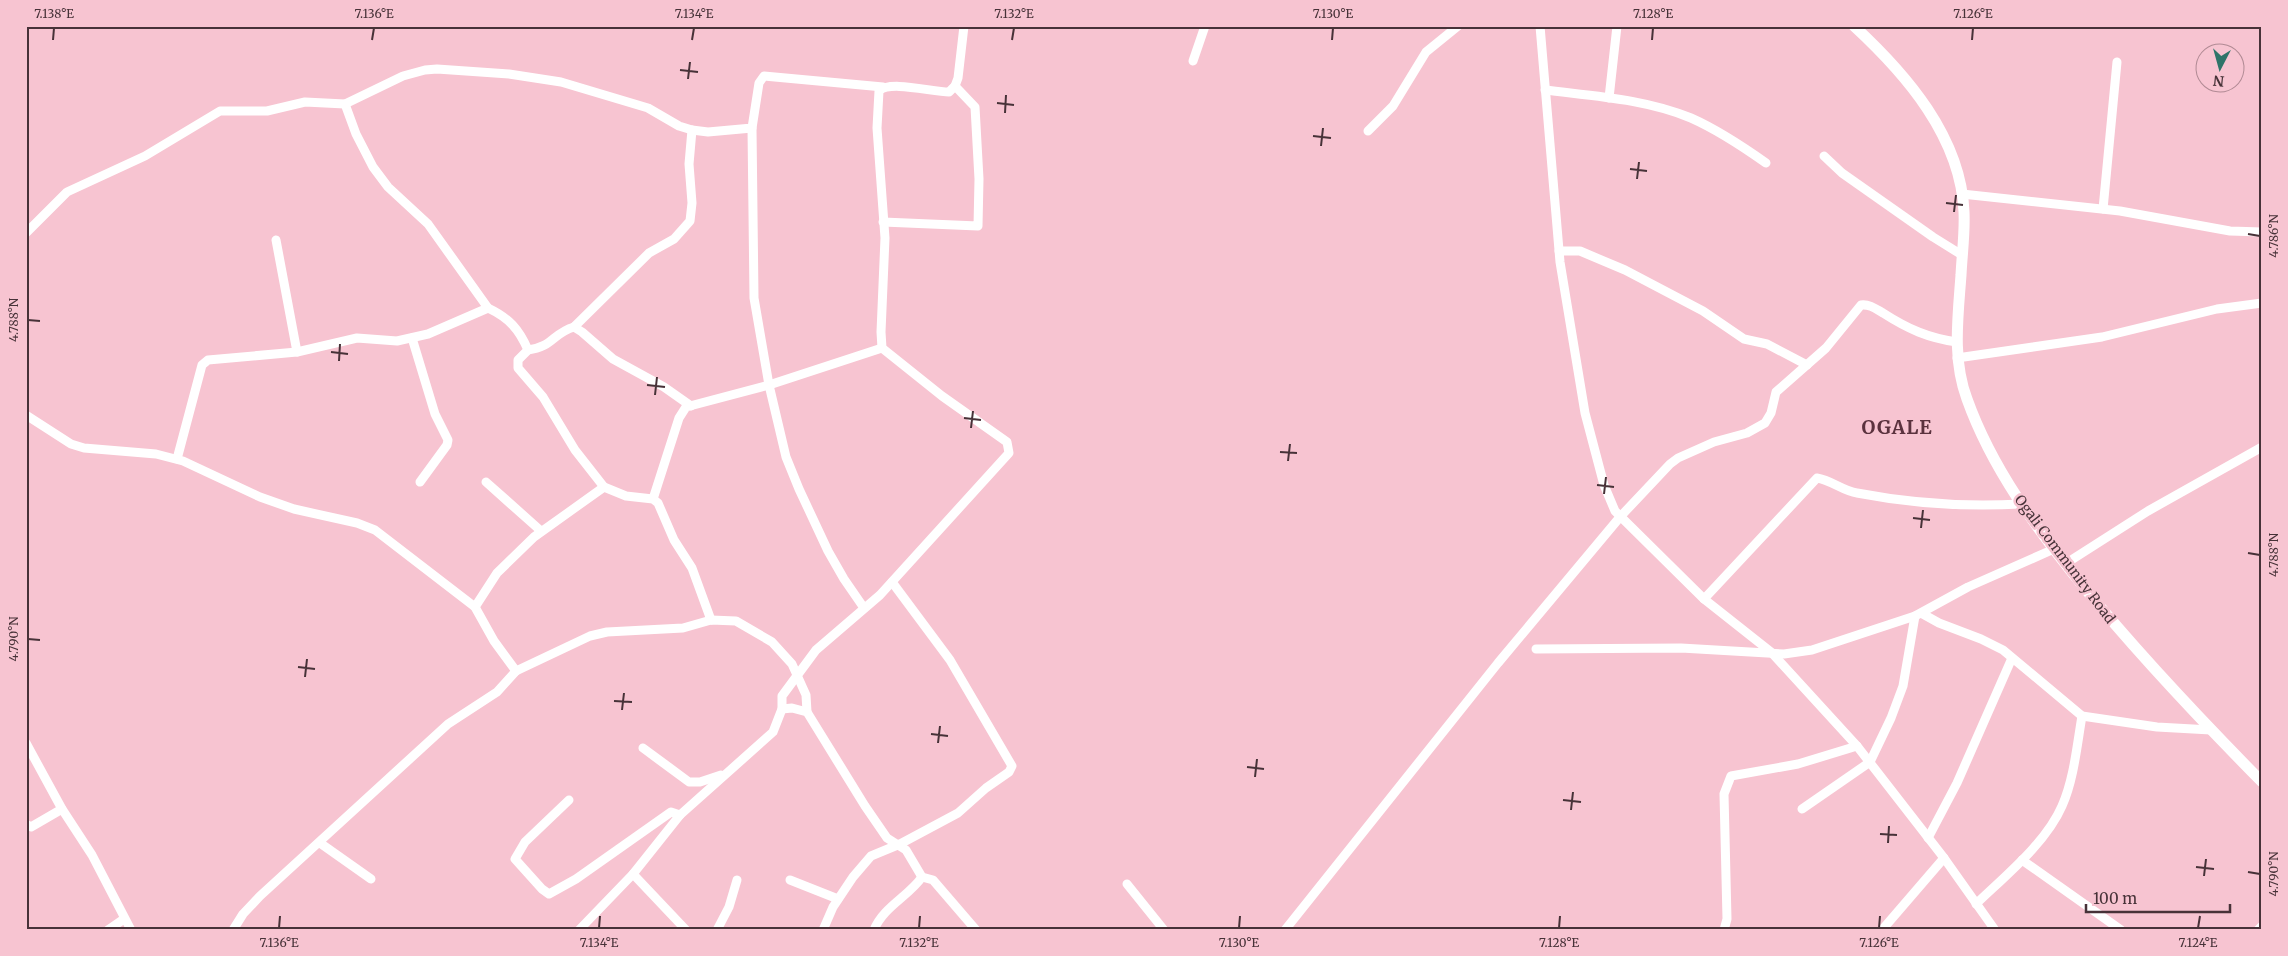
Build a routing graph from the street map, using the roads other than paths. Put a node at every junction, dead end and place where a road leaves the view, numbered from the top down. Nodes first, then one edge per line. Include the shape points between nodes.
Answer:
1 (964, 26) edge
2 (1205, 26) edge
3 (1458, 26) edge
4 (1540, 26) edge
5 (1617, 26) edge
6 (1854, 26) edge
7 (1193, 60) dead end
8 (2117, 62) dead end
9 (955, 86) junction
10 (883, 88) junction
11 (1545, 90) junction
12 (1608, 98) junction
13 (345, 104) junction
14 (752, 128) junction
15 (692, 130) junction
16 (1368, 131) dead end
17 (1824, 156) dead end
18 (1766, 163) dead end
19 (1962, 194) junction
20 (2104, 209) junction
21 (883, 222) junction
22 (2262, 232) edge
23 (26, 233) edge
24 (276, 240) dead end
25 (1559, 251) junction
26 (1962, 254) junction
27 (2262, 303) edge
28 (488, 308) junction
29 (574, 327) junction
30 (412, 338) junction
31 (1957, 342) junction
32 (882, 348) junction
33 (528, 350) junction
34 (297, 352) junction
35 (1957, 358) junction
36 (1807, 365) junction
37 (769, 385) junction
38 (690, 406) junction
39 (26, 415) edge
40 (2262, 447) edge
41 (177, 459) junction
42 (420, 482) dead end
43 (486, 482) dead end
44 (604, 487) junction
45 (653, 499) junction
46 (2021, 504) junction
47 (1620, 517) junction
48 (541, 531) junction
49 (2054, 549) junction
50 (2065, 564) junction
51 (892, 582) junction
52 (1704, 599) junction
53 (474, 607) junction
54 (864, 608) junction
55 (1918, 614) junction
56 (711, 620) junction
57 (1536, 649) dead end
58 (1771, 652) junction
59 (2012, 658) junction
60 (516, 671) junction
61 (798, 675) junction
62 (782, 709) junction
63 (807, 712) junction
64 (2082, 716) junction
65 (2211, 730) junction
66 (26, 743) edge
67 (1857, 746) junction
68 (643, 748) dead end
69 (1870, 762) junction
70 (726, 773) junction
71 (2262, 782) edge
72 (569, 800) dead end
73 (62, 809) junction
74 (1802, 809) dead end
75 (680, 815) junction
76 (26, 824) edge
77 (1928, 838) junction
78 (320, 843) junction
79 (900, 844) junction
80 (1944, 858) junction
81 (2022, 860) junction
82 (633, 874) junction
83 (922, 877) junction
84 (371, 879) dead end
85 (737, 880) dead end
86 (790, 880) dead end
87 (1127, 884) dead end
88 (838, 899) junction
89 (1976, 904) junction
90 (124, 919) junction
91 (2262, 926) edge
92 (108, 930) edge
93 (130, 930) edge
94 (233, 930) edge
95 (579, 930) edge
96 (686, 930) edge
97 (717, 930) edge
98 (823, 930) edge
99 (874, 930) edge
100 (976, 930) edge
101 (1164, 930) edge
102 (1286, 930) edge
103 (1724, 930) edge
104 (1882, 930) edge
105 (1995, 930) edge
106 (2121, 930) edge
107 (2258, 930) edge

1 - 9 street
2 - 7 street
3 - 16 street via 1426,52 1393,106
4 - 11 street
5 - 12 street
6 - 19 street, Ogali Community Road via 1888,59 1929,112 1945,142
8 - 20 street
9 - 10 street via 949,92
9 - 21 street via 976,107 978,226
10 - 14 street via 764,76 759,82
10 - 21 street via 879,91 877,128
11 - 12 street
11 - 25 street
12 - 18 street via 1689,117 1738,143
13 - 15 street via 395,79 425,70 509,74 547,79 608,95 648,108
13 - 23 street via 305,102 267,111 220,111 145,156 67,192
13 - 28 street via 373,167 388,187 428,224
14 - 15 street via 708,132
14 - 37 street via 754,298
15 - 29 street via 690,221 674,239 649,253
17 - 26 street via 1842,173
19 - 20 street
19 - 26 street, Ogali Community Road
20 - 22 street via 2230,231
21 - 32 street
24 - 34 street
25 - 36 street via 1580,251 1625,270 1703,311 1744,339 1767,344
25 - 47 street via 1585,413 1604,485
26 - 31 street, Ogali Community Road
27 - 35 street via 2209,311 2102,336
28 - 30 street
28 - 33 street via 511,321
29 - 33 street via 563,331 541,349
29 - 38 street via 613,359 664,387
30 - 34 street via 389,341 357,338
30 - 42 street via 434,414 448,440
31 - 35 street, Ogali Community Road
31 - 36 street via 1908,330 1866,304 1861,305 1826,348
32 - 37 street
32 - 51 street via 942,396 1008,442 1009,447 1009,453 1003,460
33 - 44 street via 518,360 518,368 543,397
34 - 41 street via 204,362
35 - 46 street, Ogali Community Road via 1966,397 1983,438
36 - 47 street via 1776,392 1771,414 1765,423 1674,461
37 - 38 street
37 - 54 street via 786,457 799,489 828,551
38 - 45 street via 679,418
39 - 41 street via 79,447 141,452
40 - 50 street via 2148,511
41 - 53 street via 294,509 368,526
43 - 48 street
44 - 45 street via 626,496
44 - 48 street
45 - 56 street via 692,568
46 - 49 street, Ogali Community Road
46 - 52 street via 1962,504 1873,496 1848,491 1817,478
47 - 52 street
47 - 102 street via 1498,663
48 - 53 street via 497,573
49 - 50 street, Ogali Community Road
49 - 55 street via 1968,587
50 - 65 street, Ogali Community Road via 2116,626
51 - 54 street
51 - 79 street via 950,660 1012,766 958,814
52 - 58 street
53 - 60 street
54 - 61 street via 816,650
55 - 58 street via 1832,646 1797,653
55 - 59 street via 1995,646
55 - 69 street via 1903,686
56 - 60 street via 683,628 607,632 590,636
56 - 61 street via 736,621 766,638 792,664
57 - 58 street via 1681,648
58 - 67 street
59 - 64 street
59 - 77 street via 1957,783
60 - 78 street via 497,692 448,724
61 - 62 street via 782,696
61 - 63 street via 806,695
62 - 63 street
62 - 70 street via 773,732
63 - 79 street via 865,806 888,838
64 - 65 street via 2142,726
64 - 81 street via 2063,805
65 - 71 street, Ogali Community Road
66 - 73 street
67 - 69 street
67 - 103 street via 1798,764 1731,776 1724,794 1727,919
68 - 70 street via 689,782 700,782
69 - 74 street
69 - 77 street
70 - 75 street
72 - 75 street via 525,842 515,859 549,894 576,879 671,812
73 - 76 street via 31,827
73 - 90 street via 92,856
75 - 82 street
77 - 80 street
78 - 84 street
78 - 94 street via 260,896
79 - 83 street
79 - 88 street via 870,856
80 - 89 street
80 - 104 street
81 - 89 street
81 - 106 street
82 - 95 street
82 - 96 street
83 - 99 street via 896,901
83 - 100 street via 933,880
85 - 97 street via 729,907
86 - 88 street
87 - 101 street
88 - 98 street
89 - 105 street
90 - 92 street
90 - 93 street
91 - 107 street

